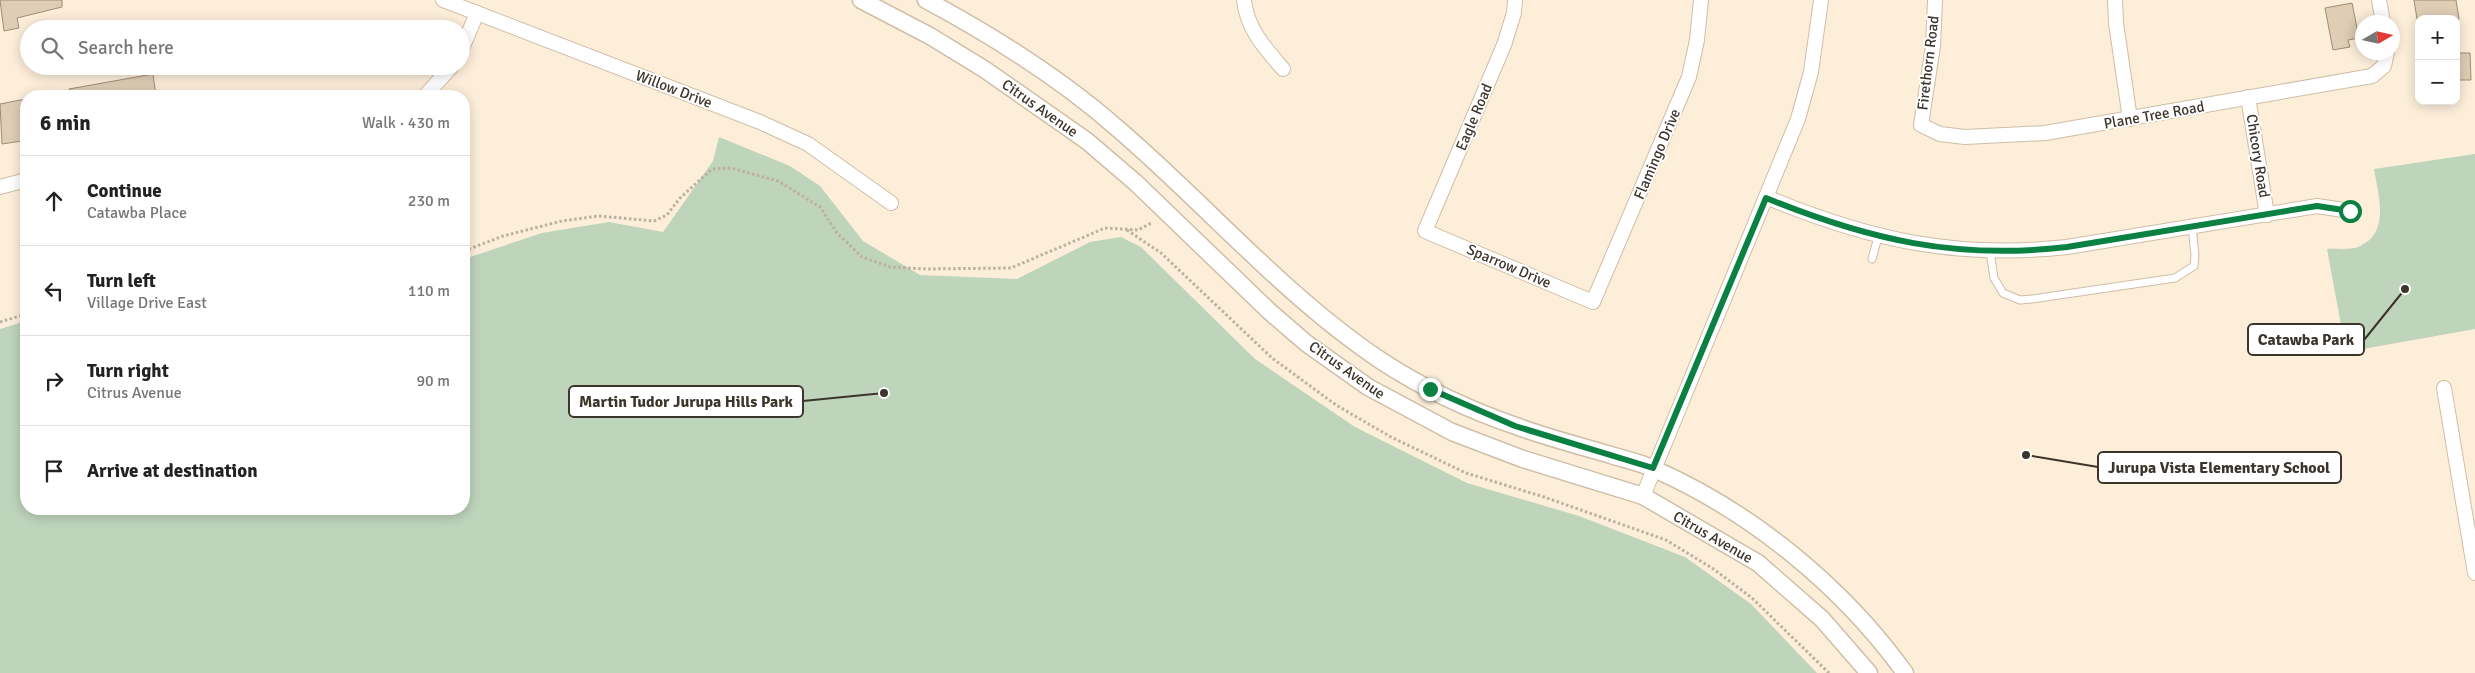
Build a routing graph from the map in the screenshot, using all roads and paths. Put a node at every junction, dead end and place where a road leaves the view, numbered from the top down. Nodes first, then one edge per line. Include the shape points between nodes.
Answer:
1 (443, 0) edge
2 (861, 0) edge
3 (926, 0) edge
4 (1244, 0) edge
5 (1515, 0) edge
6 (1701, 0) edge
7 (1821, 0) edge
8 (1935, 0) edge
9 (2115, 0) edge
10 (2379, 0) edge
11 (477, 13) junction
12 (2382, 15) edge
13 (470, 30) edge
14 (2385, 60) edge
15 (1283, 69) dead end
16 (444, 75) edge
17 (430, 90) edge
18 (2248, 98) junction
19 (2130, 119) junction
20 (1921, 125) joint
21 (20, 182) edge
22 (0, 187) edge
23 (1766, 198) junction
24 (891, 203) dead end
25 (2350, 211) dead end
26 (2267, 215) junction
27 (1157, 219) dead end
28 (2192, 227) junction
29 (1425, 231) joint
30 (1878, 236) junction
31 (470, 249) edge
32 (1990, 252) junction
33 (1872, 259) dead end
34 (1593, 302) joint
35 (20, 316) edge
36 (0, 322) edge
37 (2444, 388) dead end
38 (1653, 468) junction
39 (1643, 496) junction
40 (2475, 572) edge
41 (1869, 673) edge
42 (1905, 673) edge

1 - 11 street, Willow Drive
2 - 39 street, Citrus Avenue via 984,69 1087,141 1136,183 1269,311 1368,387 1452,432 1523,459
3 - 38 street, Citrus Avenue via 1049,76 1116,126 1293,292 1334,328 1382,362 1430,389 1515,426
4 - 15 street via 1256,36
5 - 29 street, Eagle Road via 1504,45
6 - 34 street, Flamingo Drive via 1697,40 1687,83
7 - 23 street via 1808,90
8 - 20 street, Firethorn Road
9 - 19 street
10 - 12 street
11 - 13 street
11 - 24 street, Willow Drive via 760,122 808,144
14 - 18 street, Plane Tree Road via 2372,76
16 - 17 street
18 - 19 street, Plane Tree Road
18 - 26 street, Chicory Road
19 - 20 street, Plane Tree Road via 1998,137 1940,134
21 - 22 street
23 - 30 street
23 - 38 street
25 - 26 street via 2317,206
26 - 28 street
27 - 31 path via 1138,230 1105,228 1012,268 890,267 862,256 837,233 820,207 778,181 731,168 712,169 667,214 654,220 598,216 562,221 503,236
28 - 32 street via 2067,247
28 - 32 lane via 2194,266 2175,278 2032,299 2020,300 2002,293 1994,278
29 - 34 street, Sparrow Drive
30 - 32 street via 1916,245
30 - 33 lane
35 - 36 path
37 - 40 street
38 - 39 street
38 - 42 street, Citrus Avenue via 1765,533 1816,574 1865,622
39 - 41 street, Citrus Avenue via 1758,563 1822,619

